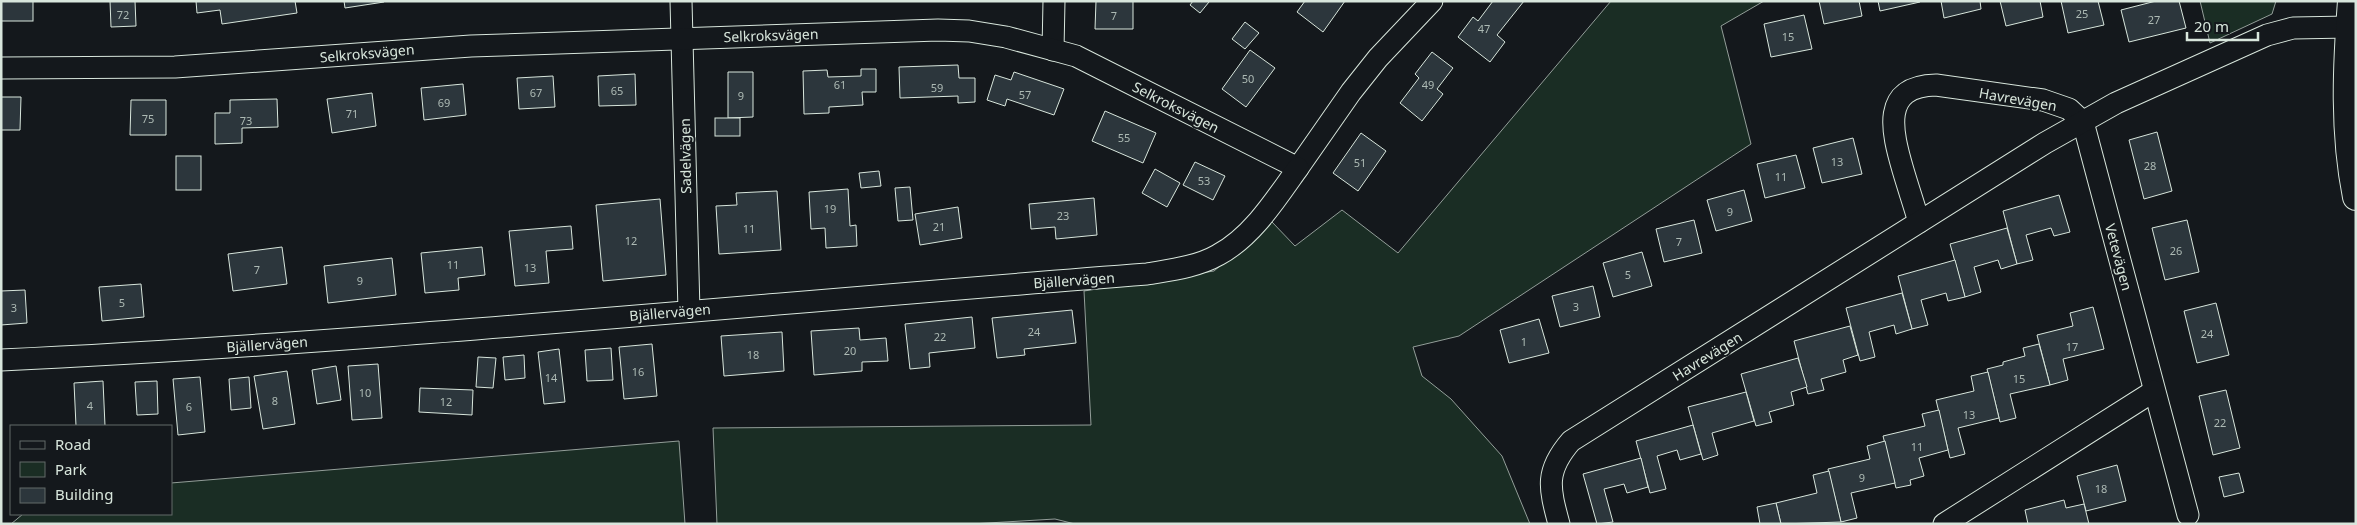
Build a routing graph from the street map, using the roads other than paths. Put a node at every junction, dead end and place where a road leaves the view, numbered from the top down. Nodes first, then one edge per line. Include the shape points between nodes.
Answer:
1 (681, 1) edge
2 (1054, 1) edge
3 (1432, 1) edge
4 (2350, 14) edge
5 (682, 38) junction
6 (1053, 50) junction
7 (1, 68) edge
8 (2083, 122) junction
9 (1298, 168) junction
10 (2356, 197) edge
11 (1919, 222) junction
12 (688, 311) junction
13 (1, 360) edge
14 (2154, 392) junction
15 (2188, 515) dead end
16 (1558, 524) edge
17 (1944, 524) edge

1 - 5 street, Sadelvägen
2 - 6 street
3 - 9 street via 1373,65
4 - 8 street, Havrevägen via 2267,35 2116,103
4 - 10 street via 2346,118
5 - 6 street, Selkroksvägen via 969,31
5 - 7 street, Selkroksvägen via 402,50 175,67
5 - 12 street, Sadelvägen
6 - 9 street, Selkroksvägen via 1076,56
8 - 11 street, Havrevägen
8 - 11 street, Havrevägen via 2068,109 2043,100 1936,85 1921,86 1904,94 1894,112 1893,136
8 - 14 street, Vetevägen
9 - 12 street, Bjällervägen via 1246,235 1217,256 1182,268 1147,274
11 - 16 street, Havrevägen via 1571,441 1557,457 1550,485
12 - 13 street, Bjällervägen via 289,343
14 - 15 street, Vetevägen
14 - 17 street

